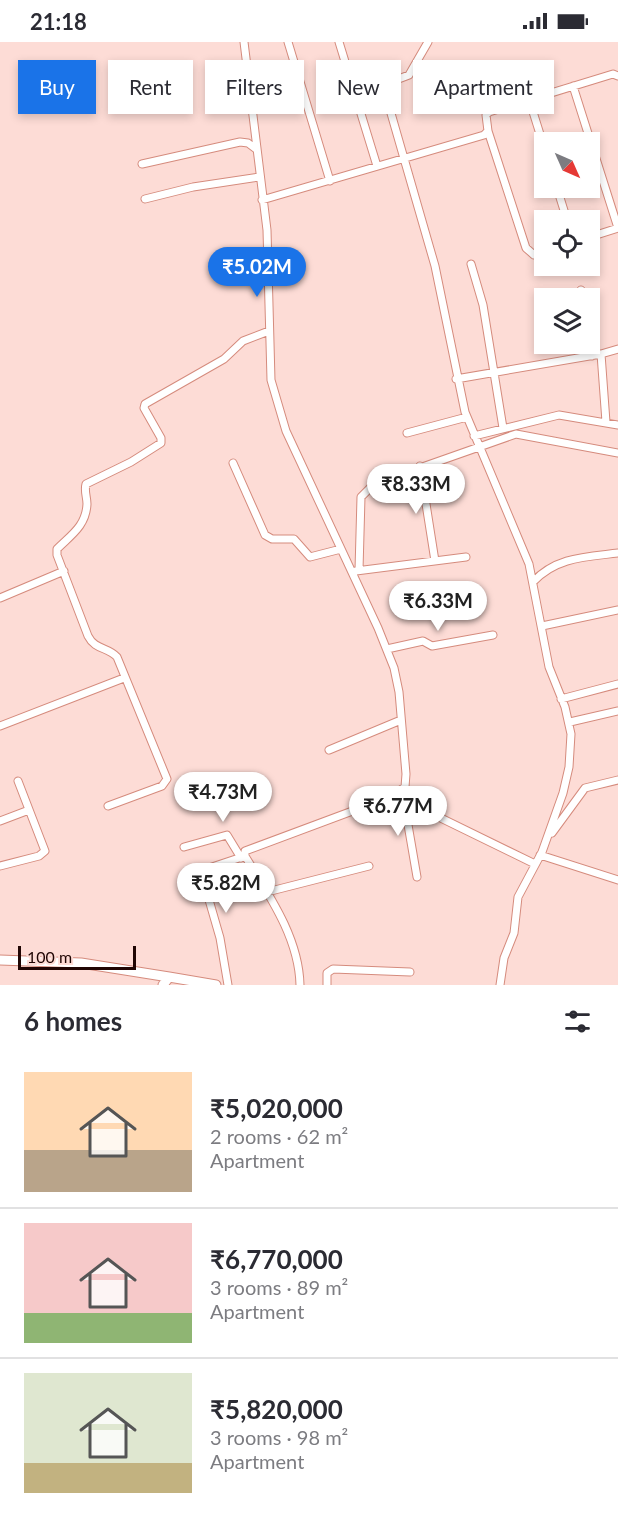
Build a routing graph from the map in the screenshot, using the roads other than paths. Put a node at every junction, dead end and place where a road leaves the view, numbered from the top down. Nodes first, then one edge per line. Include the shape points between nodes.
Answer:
1 (244, 42) edge
2 (288, 42) edge
3 (339, 42) edge
4 (428, 42) edge
5 (618, 76) edge
6 (573, 86) junction
7 (554, 92) edge
8 (487, 114) edge
9 (534, 114) edge
10 (488, 131) junction
11 (540, 132) edge
12 (256, 149) junction
13 (406, 158) junction
14 (142, 164) dead end
15 (377, 166) junction
16 (259, 177) junction
17 (330, 181) junction
18 (145, 199) dead end
19 (262, 200) junction
20 (618, 228) edge
21 (600, 234) edge
22 (534, 255) edge
23 (471, 264) dead end
24 (269, 331) junction
25 (618, 349) edge
26 (601, 354) junction
27 (592, 356) joint
28 (492, 373) junction
29 (456, 379) junction
30 (467, 417) junction
31 (606, 422) junction
32 (618, 425) edge
33 (503, 428) junction
34 (407, 433) dead end
35 (476, 441) junction
36 (618, 453) edge
37 (234, 463) dead end
38 (420, 466) junction
39 (341, 549) junction
40 (618, 553) edge
41 (466, 557) dead end
42 (435, 561) junction
43 (355, 571) junction
44 (63, 572) junction
45 (533, 582) junction
46 (0, 598) edge
47 (618, 610) edge
48 (542, 626) junction
49 (493, 635) dead end
50 (387, 649) junction
51 (124, 678) junction
52 (618, 684) edge
53 (561, 699) junction
54 (618, 711) edge
55 (401, 720) junction
56 (570, 722) junction
57 (0, 726) edge
58 (329, 750) dead end
59 (618, 780) edge
60 (18, 781) dead end
61 (402, 790) junction
62 (406, 801) junction
63 (108, 806) dead end
64 (29, 810) junction
65 (0, 821) edge
66 (547, 839) junction
67 (184, 847) dead end
68 (540, 855) junction
69 (243, 857) junction
70 (536, 864) junction
71 (0, 866) edge
72 (369, 866) dead end
73 (417, 877) dead end
74 (618, 880) edge
75 (267, 892) junction
76 (0, 960) edge
77 (410, 972) dead end
78 (166, 981) edge
79 (216, 985) edge
80 (228, 985) edge
81 (300, 985) edge
82 (327, 985) edge
83 (500, 985) edge

1 - 12 street
2 - 17 street
3 - 15 street
4 - 13 street via 408,75 388,83 384,89
5 - 6 street via 612,74
6 - 7 street
6 - 20 street
8 - 10 street
9 - 11 street
10 - 13 street
10 - 22 street via 526,248
12 - 14 street via 240,142
12 - 16 street
13 - 15 street
13 - 29 street via 435,266
15 - 17 street
16 - 18 street via 193,186
16 - 19 street
17 - 19 street
19 - 24 street via 269,262
20 - 21 street
23 - 28 street via 483,305
24 - 39 street via 271,380 277,406
24 - 44 street via 243,341 224,359 145,404 160,443 86,484 87,506 82,521 57,551
25 - 26 street
26 - 27 street
26 - 31 street
27 - 28 street
28 - 29 street
28 - 33 street
29 - 30 street
30 - 34 street
30 - 35 street
31 - 32 street
31 - 33 street via 560,415
33 - 35 street
35 - 36 street via 524,434
35 - 38 street
35 - 45 street
37 - 39 street via 265,535 294,539 310,557
38 - 42 street
38 - 43 street via 363,492
39 - 43 street
40 - 45 street via 554,564
41 - 42 street
42 - 43 street
43 - 50 street via 358,587
44 - 46 street
44 - 51 street via 91,642 115,654
45 - 48 street
47 - 48 street
48 - 53 street via 549,668
49 - 50 street via 432,646 423,641
50 - 55 street via 397,679
51 - 57 street
51 - 63 street via 168,779 162,786
52 - 53 street
53 - 56 street
54 - 56 street
55 - 58 street
55 - 61 street via 406,774
56 - 66 street via 569,767
59 - 66 street via 585,788
60 - 64 street
61 - 62 street
61 - 69 street via 372,805 248,848
62 - 70 street
62 - 73 street
64 - 65 street
64 - 71 street via 45,851
66 - 68 street
67 - 69 street via 227,835
68 - 70 street
68 - 74 street
69 - 75 street
69 - 80 street via 212,867 203,879 220,938
70 - 83 street via 518,897 514,933 504,958
72 - 75 street
75 - 81 street via 293,948
76 - 78 main road via 81,963
77 - 82 street via 333,969 327,973
78 - 79 main road

